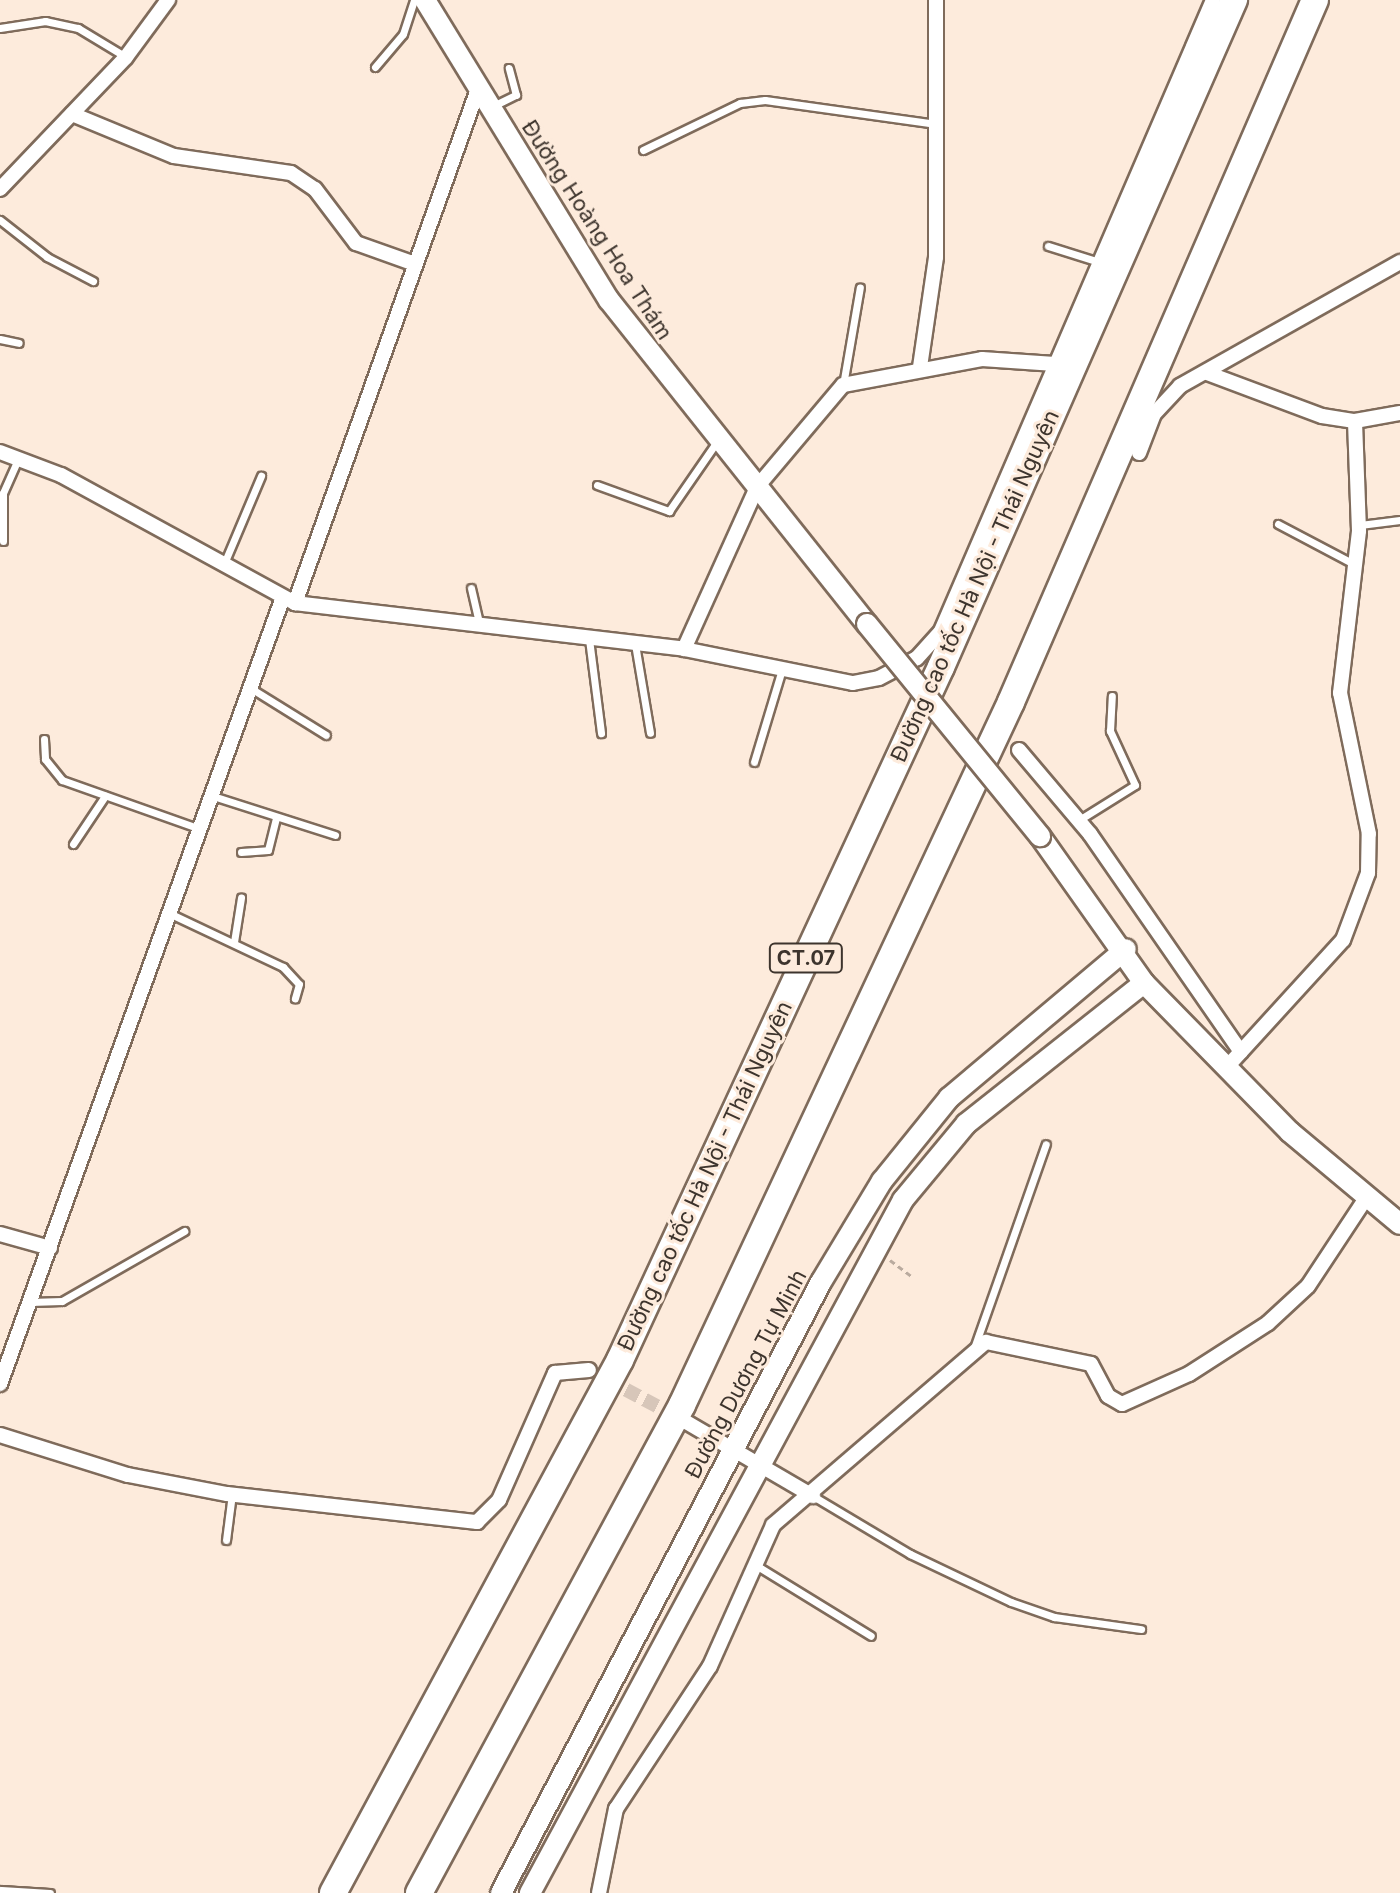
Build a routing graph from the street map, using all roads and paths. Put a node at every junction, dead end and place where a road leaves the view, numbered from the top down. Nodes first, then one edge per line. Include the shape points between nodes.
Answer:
1 (168, 0) edge
2 (936, 0) edge
3 (1213, 0) edge
4 (1234, 0) edge
5 (1315, 0) edge
6 (426, 1) edge
7 (0, 28) edge
8 (126, 57) junction
9 (375, 67) dead end
10 (509, 68) dead end
11 (478, 89) junction
12 (489, 107) junction
13 (72, 114) junction
14 (936, 124) junction
15 (643, 150) dead end
16 (0, 189) edge
17 (0, 220) edge
18 (1048, 246) dead end
19 (1099, 262) junction
20 (1400, 262) edge
21 (415, 264) junction
22 (93, 281) dead end
23 (860, 287) dead end
24 (0, 339) edge
25 (19, 343) dead end
26 (1055, 364) junction
27 (920, 367) junction
28 (1207, 373) junction
29 (843, 385) junction
30 (1400, 413) edge
31 (1355, 421) junction
32 (719, 437) junction
33 (0, 452) edge
34 (1139, 453) dead end
35 (19, 458) junction
36 (261, 476) dead end
37 (597, 485) dead end
38 (2, 486) edge
39 (757, 487) junction
40 (1400, 520) edge
41 (1278, 524) dead end
42 (1360, 525) junction
43 (3, 541) dead end
44 (1355, 564) junction
45 (222, 567) junction
46 (471, 588) dead end
47 (289, 601) junction
48 (479, 622) junction
49 (589, 636) junction
50 (634, 642) junction
51 (684, 649) junction
52 (782, 669) junction
53 (252, 689) junction
54 (1112, 696) dead end
55 (601, 733) dead end
56 (650, 733) dead end
57 (326, 735) dead end
58 (44, 739) dead end
59 (1019, 750) dead end
60 (754, 762) dead end
61 (105, 796) junction
62 (216, 797) junction
63 (276, 817) junction
64 (1079, 820) junction
65 (204, 831) junction
66 (335, 835) dead end
67 (73, 844) dead end
68 (241, 852) dead end
69 (241, 898) dead end
70 (173, 915) junction
71 (234, 942) junction
72 (1126, 949) junction
73 (1144, 983) junction
74 (295, 998) dead end
75 (1241, 1052) junction
76 (1226, 1068) junction
77 (1046, 1144) dead end
78 (1366, 1198) junction
79 (1400, 1224) edge
80 (184, 1231) dead end
81 (0, 1234) edge
82 (50, 1248) junction
83 (874, 1248) junction
84 (911, 1276) dead end
85 (30, 1302) junction
86 (974, 1350) junction
87 (589, 1370) tunnel mouth
88 (0, 1384) edge
89 (681, 1419) tunnel mouth
90 (0, 1435) edge
91 (733, 1449) junction
92 (757, 1463) junction
93 (232, 1494) junction
94 (813, 1496) junction
95 (226, 1540) dead end
96 (752, 1563) junction
97 (1141, 1629) dead end
98 (871, 1636) dead end
99 (0, 1890) edge
100 (50, 1893) edge
101 (333, 1893) edge
102 (419, 1893) edge
103 (501, 1893) edge
104 (530, 1893) edge
105 (599, 1893) edge

1 - 8 street
2 - 14 street
3 - 19 street
4 - 101 highway, Đường cao tốc Hà Nội - Thái Nguyên / CT.07 via 941,667 620,1360
5 - 102 highway via 1011,702 682,1405
6 - 9 lane
6 - 11 street, Đường Hoàng Hoa Thám
7 - 8 lane via 45,21 78,28
8 - 13 street
10 - 12 lane via 516,95
11 - 12 street, Đường Hoàng Hoa Thám
11 - 21 street
12 - 32 street, Đường Hoàng Hoa Thám via 609,300
13 - 16 street
13 - 21 street via 174,156 291,173 315,189 356,243
14 - 15 lane via 765,100 740,103
14 - 27 street via 936,257
17 - 22 lane via 47,257
18 - 19 lane
19 - 26 street
20 - 28 street
21 - 47 street
23 - 29 lane
24 - 25 lane
26 - 27 street via 1005,359
26 - 52 street via 931,647 889,673 853,683
27 - 29 street
28 - 31 street via 1289,407
28 - 34 street via 1165,397
29 - 39 street
30 - 31 street
31 - 42 street
32 - 37 lane via 669,511
32 - 39 street, Đường Hoàng Hoa Thám
33 - 35 street
35 - 38 lane
35 - 45 street via 96,493
36 - 45 lane
38 - 43 lane
39 - 51 street
39 - 72 street, Đường Hoàng Hoa Thám, bridge
40 - 42 lane
41 - 44 lane
42 - 44 street
44 - 75 street via 1340,693 1369,834 1360,908 1343,940
45 - 47 street
46 - 48 lane
47 - 48 street
47 - 53 street
48 - 49 street
49 - 50 street
49 - 55 lane
50 - 51 street
50 - 56 lane
51 - 52 street
52 - 60 lane
53 - 57 lane
53 - 62 street
54 - 64 lane via 1110,731 1135,785
58 - 61 lane via 51,771
59 - 64 street
61 - 65 lane
61 - 67 lane
62 - 63 lane
62 - 65 street
63 - 66 lane
63 - 68 lane via 268,850
64 - 75 street
65 - 70 street
69 - 71 lane
70 - 71 lane
70 - 82 street
71 - 74 lane via 295,977
72 - 73 street
72 - 91 street, Đường Dương Tự Minh via 949,1098 910,1142 821,1282
73 - 76 street
73 - 83 street via 966,1124
75 - 76 street
76 - 78 street
77 - 86 lane
78 - 79 street
78 - 86 street via 1308,1286 1268,1323 1130,1402 1114,1401 1098,1370 1082,1360 999,1342
80 - 85 lane via 62,1301
81 - 82 street
82 - 85 street
83 - 84 path
83 - 92 street
85 - 88 street
86 - 94 street
87 - 93 street via 565,1367 547,1385 485,1520
89 - 91 street
90 - 93 street via 128,1475
91 - 92 street
91 - 103 street, Đường Dương Tự Minh
92 - 94 street
92 - 104 street
93 - 95 lane
94 - 96 street via 773,1525
94 - 97 lane via 910,1554 1011,1602 1054,1617
96 - 98 lane
96 - 105 street via 710,1666 616,1809
99 - 100 lane

